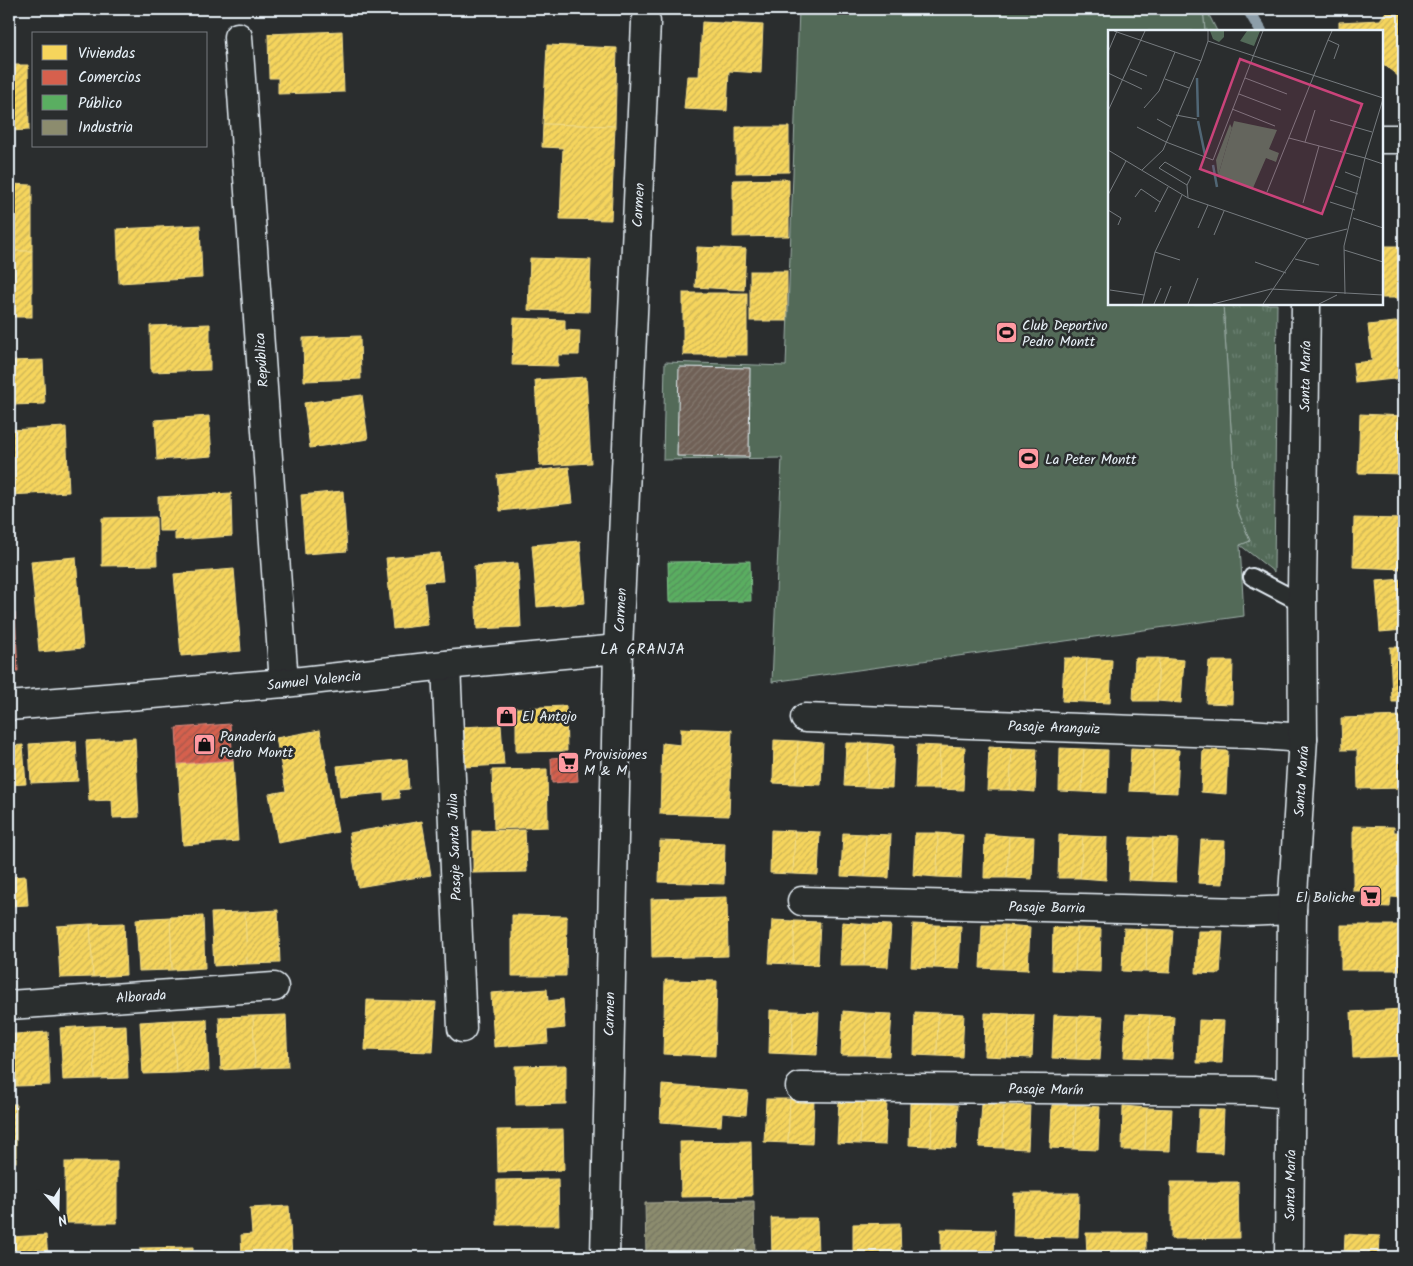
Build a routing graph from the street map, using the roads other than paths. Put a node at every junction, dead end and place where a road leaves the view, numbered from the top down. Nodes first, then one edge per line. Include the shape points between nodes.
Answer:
1 (646, 22) dead end
2 (238, 37) dead end
3 (1383, 139) edge
4 (1404, 139) edge
5 (1306, 305) edge
6 (1252, 577) dead end
7 (1302, 603) junction
8 (618, 649) junction
9 (446, 665) junction
10 (284, 683) junction
11 (9, 706) edge
12 (805, 718) dead end
13 (1304, 738) junction
14 (802, 901) dead end
15 (1292, 910) junction
16 (274, 987) dead end
17 (9, 1006) edge
18 (462, 1028) dead end
19 (800, 1087) dead end
20 (1291, 1094) junction
21 (605, 1257) edge
22 (1290, 1257) edge

1 - 8 street, Carmen
2 - 10 street, República
3 - 4 street
5 - 7 street, Santa María
6 - 7 lane
7 - 13 street, Santa María
8 - 9 street, Samuel Valencia
8 - 21 street, Carmen
9 - 10 street, Samuel Valencia
9 - 18 street, Pasaje Santa Julia
10 - 11 street, Samuel Valencia
12 - 13 street, Pasaje Aranguiz
13 - 15 street, Santa María
14 - 15 street, Pasaje Barria via 1244,912
15 - 20 street, Santa María
16 - 17 street, Alborada
19 - 20 street, Pasaje Marín
20 - 22 street, Santa María

